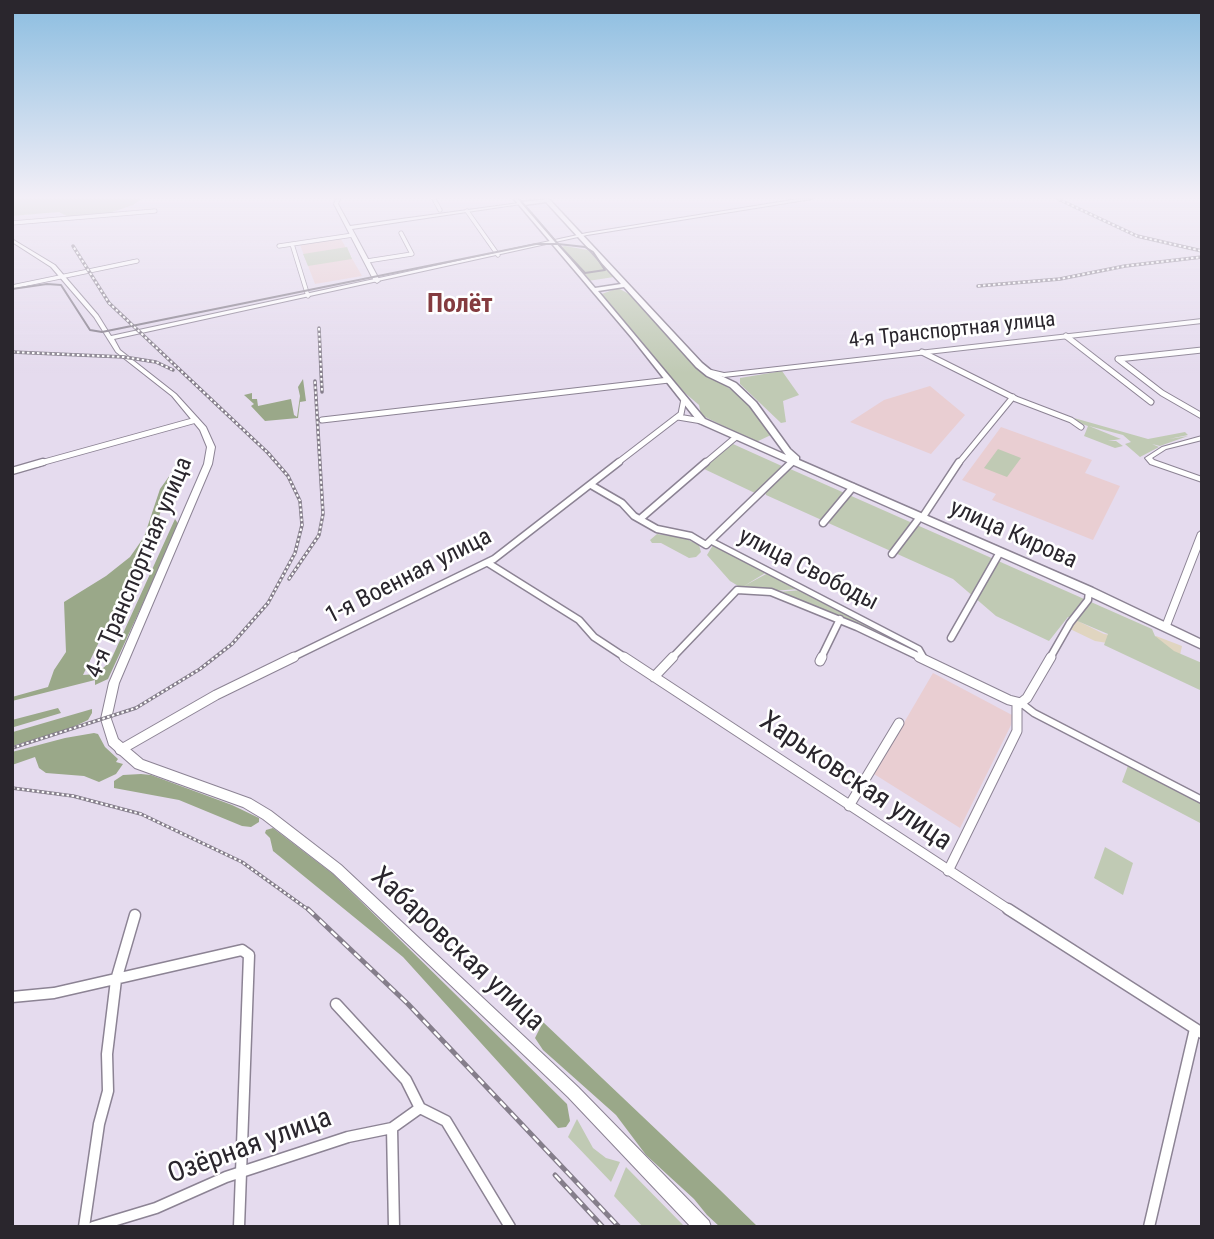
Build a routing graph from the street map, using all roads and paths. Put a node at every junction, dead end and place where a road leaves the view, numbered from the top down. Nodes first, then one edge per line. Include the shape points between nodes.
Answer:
1 (41, 257) edge
2 (296, 257) edge
3 (365, 257) edge
4 (394, 257) edge
5 (490, 257) edge
6 (564, 257) edge
7 (600, 257) edge
8 (137, 261) dead end
9 (367, 261) junction
10 (63, 277) junction
11 (377, 281) junction
12 (626, 285) junction
13 (12, 287) edge
14 (593, 290) junction
15 (309, 296) junction
16 (1202, 321) edge
17 (1066, 336) junction
18 (109, 338) junction
19 (1202, 350) edge
20 (922, 352) junction
21 (706, 371) junction
22 (738, 373) junction
23 (669, 380) junction
24 (733, 385) junction
25 (1013, 397) junction
26 (684, 399) junction
27 (1151, 402) dead end
28 (1202, 416) edge
29 (677, 417) junction
30 (196, 420) junction
31 (322, 420) dead end
32 (702, 421) junction
33 (1080, 428) dead end
34 (736, 437) junction
35 (1202, 438) edge
36 (781, 442) junction
37 (757, 446) junction
38 (792, 462) junction
39 (807, 467) junction
40 (12, 471) edge
41 (1202, 480) edge
42 (591, 485) junction
43 (853, 487) junction
44 (921, 517) junction
45 (640, 519) junction
46 (823, 523) dead end
47 (1202, 533) edge
48 (711, 541) junction
49 (1000, 552) junction
50 (892, 554) dead end
51 (488, 562) junction
52 (1089, 591) junction
53 (840, 620) junction
54 (1166, 626) junction
55 (951, 638) dead end
56 (1202, 645) edge
57 (820, 661) dead end
58 (933, 663) junction
59 (654, 677) junction
60 (1021, 703) junction
61 (899, 723) dead end
62 (120, 750) junction
63 (139, 764) joint
64 (1202, 800) edge
65 (849, 806) junction
66 (948, 872) junction
67 (135, 915) dead end
68 (116, 980) junction
69 (12, 998) edge
70 (336, 1004) dead end
71 (1198, 1031) edge
72 (420, 1108) junction
73 (392, 1128) junction
74 (242, 1173) junction
75 (84, 1227) edge
76 (93, 1227) edge
77 (239, 1227) edge
78 (394, 1227) edge
79 (510, 1227) edge
80 (704, 1227) edge
81 (1149, 1227) edge

1 - 10 main road, 4-я Транспортная улица
2 - 15 street
3 - 9 street
4 - 9 street
5 - 11 main road
6 - 14 main road
7 - 12 main road, улица Кирова
8 - 10 street
9 - 11 street
10 - 13 street
10 - 18 main road, 4-я Транспортная улица
11 - 15 main road
12 - 14 main road
12 - 21 main road, улица Кирова
14 - 23 main road
15 - 18 main road
16 - 17 main road, 4-я Транспортная улица
17 - 20 main road, 4-я Транспортная улица
17 - 27 street
18 - 30 main road, 4-я Транспортная улица
19 - 28 street via 1118,359
20 - 22 main road, 4-я Транспортная улица
20 - 25 street
21 - 22 main road, 4-я Транспортная улица
21 - 24 main road, улица Кирова
22 - 24 main road
23 - 26 main road
23 - 31 street
24 - 36 main road, улица Кирова
25 - 33 street
25 - 44 street
26 - 29 street via 684,410
26 - 32 main road
29 - 32 street
29 - 42 street, 1-я Военная улица
30 - 40 street
30 - 62 main road, 4-я Транспортная улица via 209,440 210,458 109,698 109,734
32 - 34 main road, улица Кирова
34 - 37 main road, улица Кирова
34 - 45 street
35 - 41 street via 1164,448 1148,459
36 - 37 main road via 774,448
36 - 39 main road, улица Кирова
37 - 38 main road, улица Кирова
38 - 39 main road, улица Кирова
38 - 48 street
39 - 43 main road, улица Кирова
42 - 45 street, улица Свободы
42 - 51 street, 1-я Военная улица
43 - 44 main road, улица Кирова
43 - 46 street
44 - 49 main road, улица Кирова
44 - 50 street
45 - 48 street, улица Свободы via 706,545
47 - 54 street
48 - 58 street, улица Свободы via 919,649
49 - 52 main road, улица Кирова
49 - 55 street
51 - 59 street, Харьковская улица via 579,620 594,637
51 - 62 street, 1-я Военная улица via 216,695
52 - 54 main road, улица Кирова
52 - 60 street via 1088,600
53 - 57 street
53 - 58 street, улица Свободы
53 - 59 street, улица Свободы via 778,593 737,590
54 - 56 main road, улица Кирова
58 - 60 street, улица Свободы
59 - 65 street, Харьковская улица
60 - 64 street, улица Свободы
60 - 66 street via 1016,711 1017,731
61 - 65 street
62 - 63 main road, 4-я Транспортная улица
63 - 80 main road, Хабаровская улица via 247,803 337,869 573,1092
65 - 66 street, Харьковская улица
66 - 71 street, Харьковская улица
67 - 68 street
68 - 69 street
68 - 74 street via 242,950 249,955
68 - 75 street via 107,1054 108,1091
70 - 72 street via 406,1080
71 - 81 street
72 - 73 street, Озёрная улица
72 - 79 street via 446,1121
73 - 74 street, Озёрная улица
73 - 78 street
74 - 76 street, Озёрная улица via 156,1208
74 - 77 street

